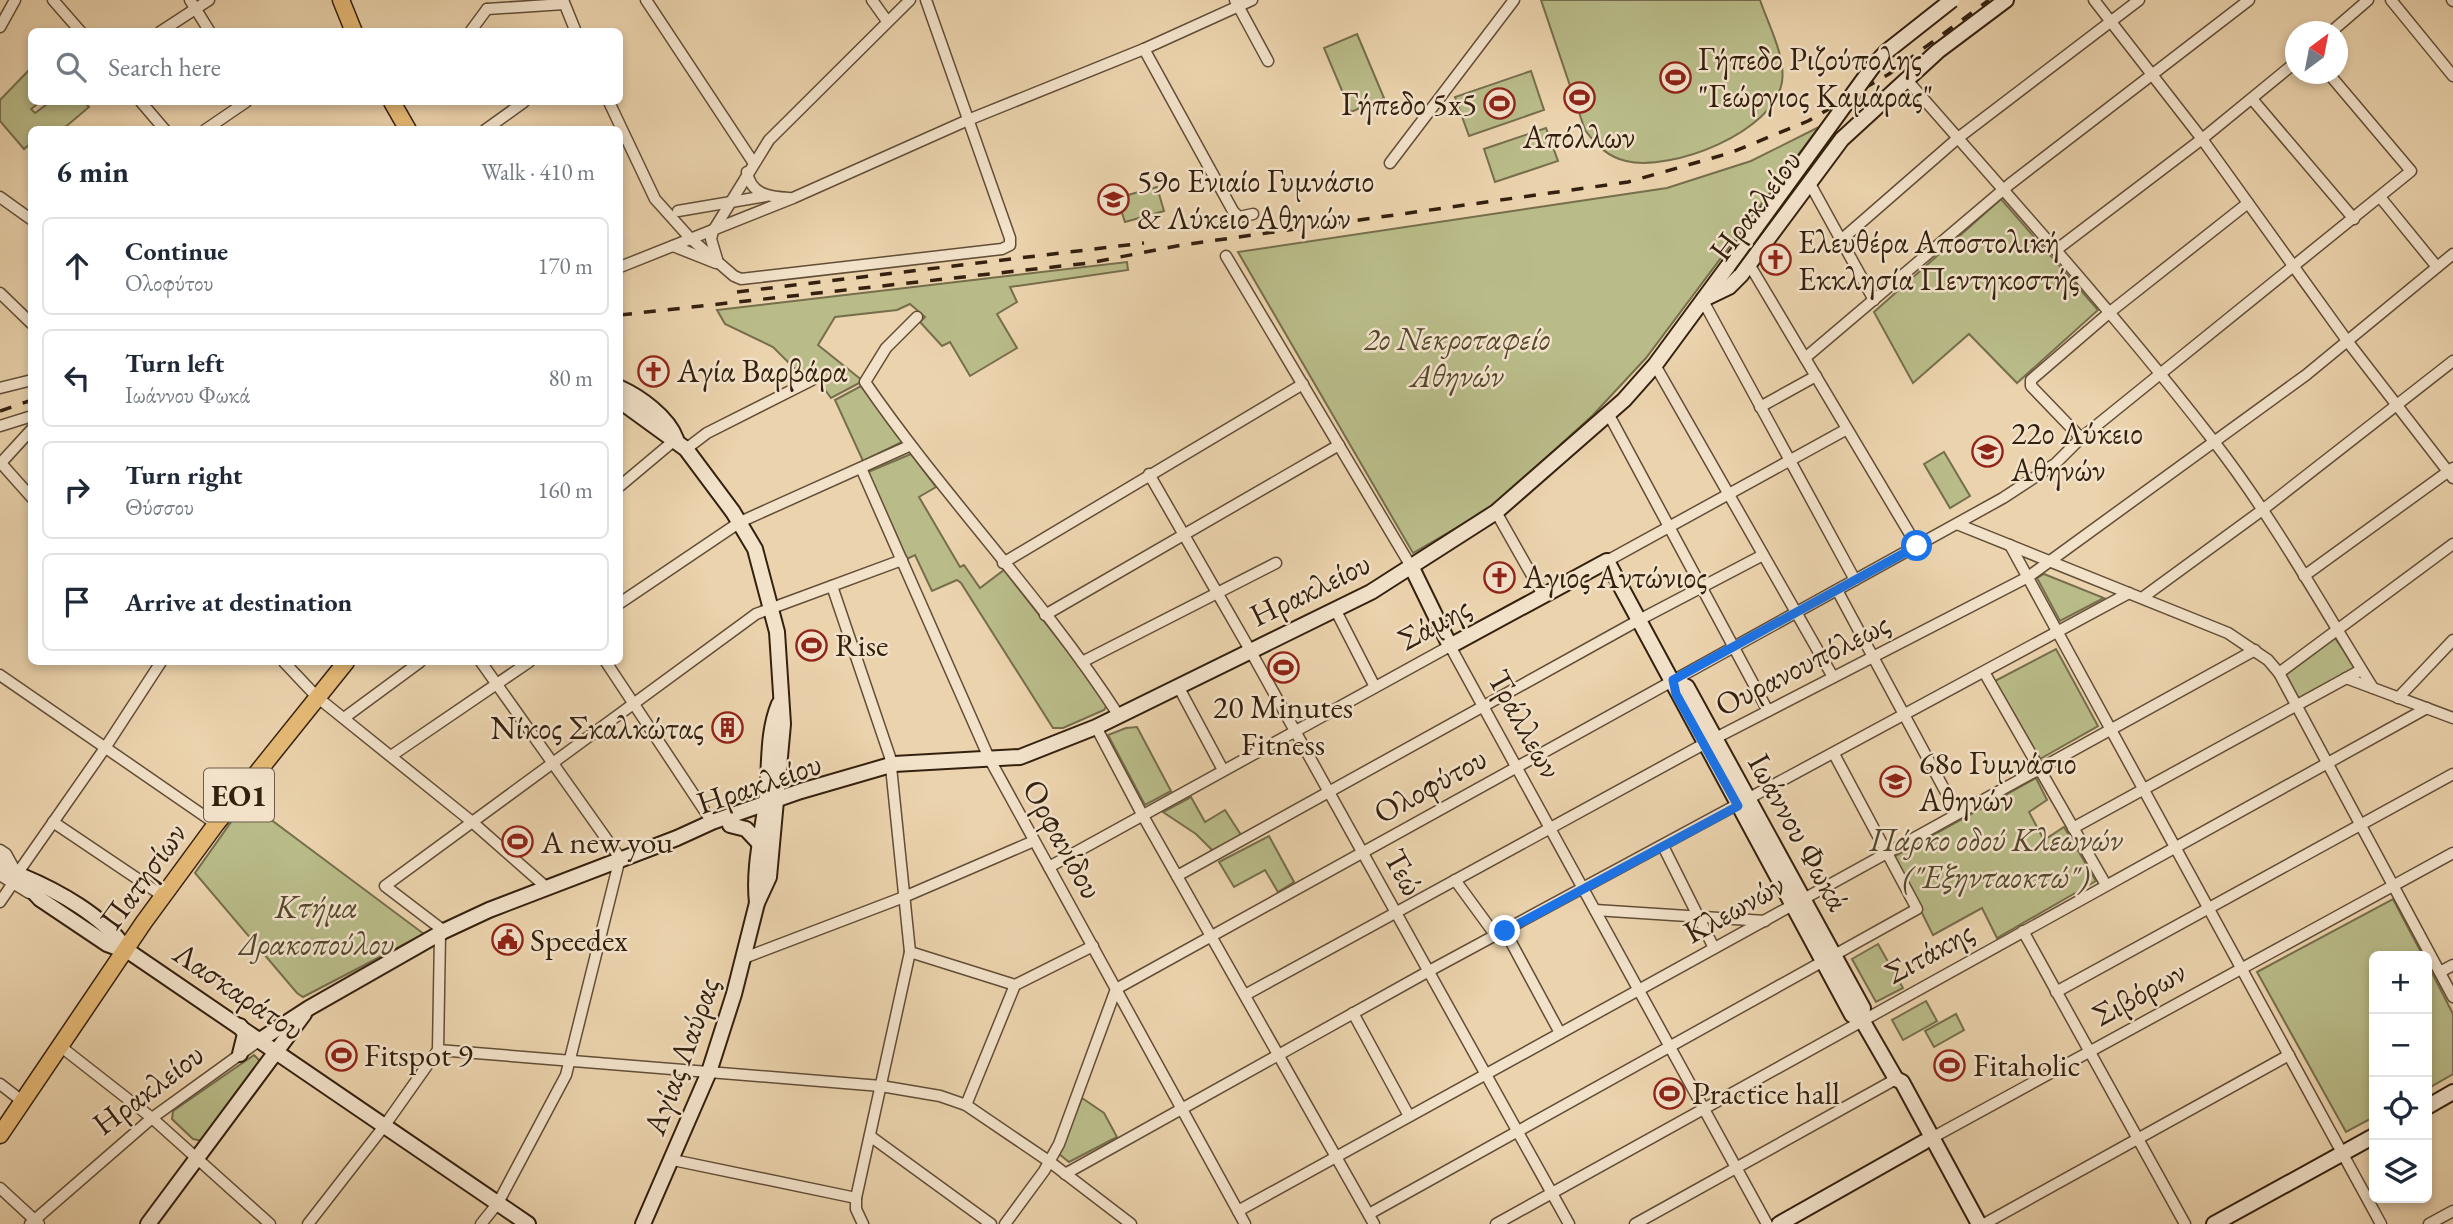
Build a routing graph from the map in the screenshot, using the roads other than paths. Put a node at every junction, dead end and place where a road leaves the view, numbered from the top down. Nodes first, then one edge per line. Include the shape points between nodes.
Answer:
1 (15, 0) edge
2 (53, 0) edge
3 (209, 0) edge
4 (341, 0) edge
5 (646, 0) edge
6 (872, 0) edge
7 (910, 0) edge
8 (926, 0) edge
9 (1252, 0) edge
10 (1514, 0) edge
11 (1952, 0) edge
12 (2006, 0) edge
13 (2094, 0) edge
14 (2139, 0) edge
15 (2249, 0) edge
16 (2368, 0) edge
17 (2391, 0) edge
18 (563, 2) edge
19 (1237, 3) edge
20 (192, 4) edge
21 (486, 4) edge
22 (887, 21) junction
23 (2344, 21) edge
24 (2112, 22) junction
25 (0, 27) edge
26 (78, 28) edge
27 (164, 28) edge
28 (207, 28) edge
29 (350, 28) edge
30 (472, 28) edge
31 (574, 28) edge
32 (1144, 48) junction
33 (1268, 61) dead end
34 (2285, 71) edge
35 (2153, 76) junction
36 (2453, 76) edge
37 (1907, 80) junction
38 (2337, 84) edge
39 (2252, 99) junction
40 (144, 105) edge
41 (242, 105) edge
42 (394, 105) edge
43 (520, 105) edge
44 (610, 105) edge
45 (968, 120) junction
46 (162, 126) edge
47 (211, 126) edge
48 (406, 126) edge
49 (491, 126) edge
50 (620, 126) edge
51 (623, 132) edge
52 (1958, 138) junction
53 (2202, 139) junction
54 (753, 162) junction
55 (1390, 163) dead end
56 (747, 172) junction
57 (1809, 182) junction
58 (2003, 190) junction
59 (766, 196) junction
60 (0, 197) edge
61 (2381, 197) junction
62 (793, 198) junction
63 (655, 199) junction
64 (730, 200) junction
65 (2248, 203) junction
66 (678, 211) junction
67 (1254, 215) dead end
68 (28, 217) edge
69 (2354, 219) junction
70 (713, 231) junction
71 (690, 239) junction
72 (1841, 240) junction
73 (673, 246) junction
74 (2056, 250) junction
75 (2453, 254) edge
76 (1226, 256) dead end
77 (720, 263) junction
78 (1749, 264) junction
79 (623, 266) edge
80 (2295, 267) junction
81 (2437, 267) junction
82 (0, 293) edge
83 (1702, 299) junction
84 (1874, 300) junction
85 (2110, 312) junction
86 (917, 317) dead end
87 (28, 320) edge
88 (2348, 341) junction
89 (1805, 358) junction
90 (2453, 361) edge
91 (1655, 365) junction
92 (2160, 374) junction
93 (1816, 376) junction
94 (813, 380) dead end
95 (28, 381) edge
96 (1303, 384) junction
97 (0, 388) edge
98 (623, 390) edge
99 (623, 403) edge
100 (2397, 404) junction
101 (1760, 407) junction
102 (1608, 415) junction
103 (28, 417) edge
104 (0, 426) edge
105 (1847, 429) junction
106 (28, 433) edge
107 (2081, 439) junction
108 (2214, 441) junction
109 (681, 444) junction
110 (1339, 444) junction
111 (909, 446) junction
112 (1790, 460) junction
113 (0, 463) edge
114 (861, 468) junction
115 (2452, 472) edge
116 (1149, 474) junction
117 (623, 484) edge
118 (28, 494) edge
119 (1728, 494) junction
120 (2261, 511) junction
121 (1496, 512) junction
122 (740, 522) junction
123 (1957, 524) junction
124 (1669, 526) junction
125 (1184, 535) junction
126 (2453, 544) edge
127 (2010, 545) junction
128 (1917, 546) junction
129 (1763, 555) junction
130 (902, 560) junction
131 (1607, 561) junction
132 (2052, 561) junction
133 (1003, 563) junction
134 (1276, 563) dead end
135 (1412, 568) junction
136 (2028, 576) junction
137 (2304, 576) junction
138 (1856, 580) junction
139 (832, 586) junction
140 (1702, 588) junction
141 (1838, 590) junction
142 (1217, 593) junction
143 (2129, 593) junction
144 (1543, 595) junction
145 (2142, 598) junction
146 (623, 601) edge
147 (773, 607) junction
148 (1335, 610) junction
149 (1796, 612) junction
150 (1045, 615) junction
151 (1639, 620) junction
152 (2058, 631) junction
153 (2338, 632) junction
154 (2453, 640) edge
155 (1450, 646) junction
156 (1733, 647) junction
157 (1250, 649) junction
158 (2255, 650) junction
159 (1874, 656) junction
160 (1082, 662) junction
161 (159, 665) edge
162 (287, 665) edge
163 (344, 665) edge
164 (416, 665) edge
165 (483, 665) edge
166 (524, 665) edge
167 (608, 665) edge
168 (2361, 670) junction
169 (1984, 672) junction
170 (2279, 674) junction
171 (0, 675) edge
172 (1833, 677) junction
173 (2346, 678) junction
174 (1673, 680) junction
175 (496, 683) junction
176 (1178, 686) junction
177 (1375, 687) junction
178 (2373, 688) junction
179 (317, 697) junction
180 (2398, 698) junction
181 (780, 701) junction
182 (632, 702) junction
183 (2297, 706) junction
184 (1483, 707) junction
185 (2427, 708) junction
186 (1768, 711) junction
187 (1904, 715) junction
188 (1119, 716) junction
189 (344, 718) junction
190 (2453, 718) edge
191 (1096, 727) junction
192 (2111, 728) junction
193 (1296, 732) junction
194 (1709, 741) junction
195 (105, 748) junction
196 (781, 752) junction
197 (1833, 754) junction
198 (391, 755) junction
199 (989, 758) junction
200 (553, 761) junction
201 (2327, 763) junction
202 (890, 765) junction
203 (1516, 766) junction
204 (2039, 768) junction
205 (1223, 771) junction
206 (2453, 774) edge
207 (857, 776) junction
208 (810, 788) junction
209 (2144, 789) junction
210 (1329, 792) junction
211 (1743, 803) junction
212 (771, 806) junction
213 (1957, 813) junction
214 (1143, 816) junction
215 (471, 821) junction
216 (52, 822) junction
217 (712, 822) junction
218 (216, 824) junction
219 (730, 825) junction
220 (2361, 825) junction
221 (1549, 827) junction
222 (2073, 828) junction
223 (677, 838) junction
224 (1034, 841) junction
225 (760, 844) junction
226 (1663, 846) junction
227 (2175, 847) junction
228 (0, 850) edge
229 (1363, 852) junction
230 (1886, 853) junction
231 (2453, 853) edge
232 (620, 858) junction
233 (0, 863) edge
234 (1049, 867) junction
235 (0, 875) edge
236 (1177, 876) junction
237 (15, 878) junction
238 (1455, 880) junction
239 (2106, 885) junction
240 (2393, 886) junction
241 (546, 887) junction
242 (1583, 889) junction
243 (163, 896) junction
244 (904, 897) junction
245 (0, 902) edge
246 (757, 903) junction
247 (1798, 903) junction
248 (2209, 908) junction
249 (1595, 910) junction
250 (1396, 912) junction
251 (1698, 916) junction
252 (1766, 921) junction
253 (2023, 931) junction
254 (442, 933) junction
255 (1501, 933) junction
256 (1212, 936) junction
257 (1093, 946) junction
258 (125, 948) junction
259 (1714, 948) junction
260 (910, 951) junction
261 (744, 958) junction
262 (1829, 959) junction
263 (2453, 965) edge
264 (2242, 968) junction
265 (1429, 971) junction
266 (2440, 972) junction
267 (1015, 985) junction
268 (1116, 989) junction
269 (1639, 990) junction
270 (2056, 992) junction
271 (1245, 995) junction
272 (2453, 997) edge
273 (309, 1008) junction
274 (1353, 1013) junction
275 (1862, 1020) junction
276 (240, 1026) junction
277 (1560, 1033) junction
278 (260, 1040) junction
279 (60, 1045) junction
280 (1671, 1048) junction
281 (438, 1050) junction
282 (277, 1051) junction
283 (2090, 1052) junction
284 (240, 1054) junction
285 (1278, 1054) junction
286 (2289, 1055) junction
287 (570, 1060) junction
288 (709, 1072) junction
289 (1486, 1074) junction
290 (1896, 1079) junction
291 (0, 1084) edge
292 (881, 1086) junction
293 (2453, 1092) edge
294 (22, 1101) junction
295 (2432, 1104) edge
296 (966, 1105) junction
297 (1181, 1107) junction
298 (1704, 1109) junction
299 (1409, 1116) junction
300 (152, 1118) junction
301 (385, 1125) junction
302 (1518, 1132) junction
303 (0, 1135) edge
304 (870, 1136) junction
305 (2138, 1139) junction
306 (2369, 1139) edge
307 (1928, 1140) junction
308 (2342, 1153) junction
309 (1335, 1157) junction
310 (196, 1158) junction
311 (673, 1160) junction
312 (1050, 1162) junction
313 (1737, 1169) junction
314 (1065, 1174) junction
315 (0, 1188) edge
316 (1552, 1193) junction
317 (856, 1198) junction
318 (498, 1203) junction
319 (1238, 1211) junction
320 (2453, 1211) edge
321 (1371, 1219) edge
322 (34, 1222) edge
323 (148, 1224) edge
324 (270, 1224) edge
325 (308, 1224) edge
326 (481, 1224) edge
327 (528, 1224) edge
328 (643, 1224) edge
329 (863, 1224) edge
330 (991, 1224) edge
331 (1005, 1224) edge
332 (1130, 1224) edge
333 (1245, 1224) edge
334 (1496, 1224) edge
335 (1569, 1224) edge
336 (1635, 1224) edge
337 (1767, 1224) edge
338 (1779, 1224) edge
339 (1968, 1224) edge
340 (1979, 1224) edge
341 (1984, 1224) edge
342 (2185, 1224) edge
343 (2214, 1224) edge
344 (2381, 1224) edge
345 (2429, 1224) edge

1 - 25 street
2 - 26 street
3 - 20 street
4 - 29 main road
5 - 54 street
6 - 22 street
7 - 22 street
8 - 45 street
9 - 19 street
10 - 55 street
11 - 83 street, Ηρακλείου, bridge via 1874,65
12 - 37 street, Ηρακλείου
13 - 24 street
14 - 24 street
15 - 35 street
16 - 23 street
17 - 36 street
18 - 21 street
18 - 31 street
19 - 32 street
19 - 33 street
20 - 27 street
20 - 28 street
21 - 30 street
22 - 54 street via 786,121
24 - 35 street
24 - 52 street
32 - 45 street
32 - 67 street via 1233,211 1239,217
34 - 39 street
35 - 53 street
35 - 58 street
37 - 52 street
37 - 57 street, Ηρακλείου via 1842,139
38 - 61 street, Ολοφύτου via 2411,171
39 - 53 street
39 - 69 street
40 - 46 street
41 - 47 street
42 - 48 main road
43 - 49 street
44 - 50 street
45 - 62 street
45 - 77 street via 1010,246 741,279
51 - 63 street
52 - 58 street
52 - 72 street
53 - 65 street
53 - 74 street
54 - 56 street
56 - 59 street via 750,183
56 - 64 street
57 - 72 street
57 - 78 street, Ηρακλείου
58 - 74 street
58 - 84 street
59 - 62 street
59 - 64 street
60 - 68 street
61 - 69 street, Ολοφύτου
61 - 81 street
62 - 70 street
63 - 66 street
63 - 71 street
64 - 66 street
64 - 70 street
65 - 80 street
65 - 85 street
66 - 71 street
69 - 80 street, Ολοφύτου
70 - 71 street
70 - 77 street via 713,252
71 - 73 street
71 - 77 street
72 - 84 street
73 - 77 street
73 - 79 street
74 - 85 street
75 - 81 street, Ουρανουπόλεως
76 - 96 street, Τράλλεων
78 - 83 street, Ηρακλείου via 1729,287
78 - 89 street
80 - 88 street
80 - 92 street, Ολοφύτου
81 - 88 street, Ουρανουπόλεως
82 - 87 street
83 - 91 street, Ηρακλείου
83 - 101 street
84 - 89 street
85 - 92 street
85 - 107 street via 2031,380 2031,386
86 - 111 street via 886,348 865,382
88 - 100 street
88 - 108 street, Ουρανουπόλεως
89 - 93 street
90 - 100 street
91 - 102 street, Ηρακλείου
91 - 119 street
92 - 107 street, Ολοφύτου
92 - 108 street
93 - 101 street
93 - 105 street
94 - 109 street
95 - 97 street
96 - 110 street, Τράλλεων
96 - 116 street
98 - 109 street, Αγίας Λαύρας via 672,428
99 - 109 street, Αγίας Λαύρας
100 - 115 street
100 - 120 street
101 - 112 street
102 - 121 street, Ηρακλείου
102 - 124 street
103 - 104 street
105 - 112 street, Σάμης
105 - 128 street
106 - 113 street
107 - 123 street, Ολοφύτου via 2055,464
108 - 120 street
108 - 132 street, Ουρανουπόλεως
109 - 117 street
109 - 122 street, Αγίας Λαύρας
110 - 125 street
110 - 135 street, Τράλλεων
111 - 114 street
111 - 133 street
112 - 119 street, Σάμης
112 - 138 street
113 - 118 street
114 - 122 street
114 - 130 street, Ορφανίδου
115 - 137 street
116 - 125 street, Τεώ
116 - 133 street
119 - 124 street, Σάμης
119 - 129 street
120 - 137 street
120 - 145 street
121 - 135 street, Ηρακλείου
121 - 144 street
122 - 146 street
122 - 147 street, Αγίας Λαύρας via 755,549
123 - 127 street
123 - 128 street, Ολοφύτου
124 - 131 street, Σάμης
124 - 140 street
125 - 142 street, Τεώ
125 - 150 street
126 - 153 street
127 - 132 street
127 - 136 street
128 - 138 street, Ολοφύτου
129 - 140 street
129 - 149 street
130 - 139 street
130 - 199 street, Ορφανίδου
131 - 144 street, Σάμης
131 - 151 street, Ιωάννου Φωκά
132 - 136 street, Ουρανουπόλεως
132 - 143 street
133 - 150 street
134 - 142 street
135 - 148 street, Ηρακλείου
135 - 155 street, Τράλλεων
136 - 152 street
136 - 159 street, Ουρανουπόλεως
137 - 153 street
138 - 141 street, Ολοφύτου
139 - 147 street
139 - 202 street
140 - 151 street
140 - 156 street
141 - 149 street, Ολοφύτου
141 - 159 street
142 - 157 street, Τεώ
142 - 160 street
143 - 145 street
143 - 152 street
144 - 155 street, Σάμης
145 - 158 street via 2228,633
147 - 181 street, Αγίας Λαύρας
147 - 182 street via 756,614
148 - 157 street, Ηρακλείου
148 - 177 street
149 - 156 street, Ολοφύτου
149 - 172 street
150 - 160 street
151 - 174 street, Ιωάννου Φωκά
151 - 184 street
152 - 169 street
152 - 192 street
153 - 168 street
153 - 170 street
154 - 180 street
155 - 177 street, Σάμης
155 - 184 street, Τράλλεων
156 - 174 street, Ολοφύτου
156 - 186 street
157 - 176 street, Ηρακλείου
157 - 193 street, Τεώ
158 - 170 street
158 - 192 street, Κλεωνών
159 - 172 street, Ουρανουπόλεως
159 - 187 street
160 - 188 street
161 - 195 street
162 - 179 street
163 - 179 main road, Πατησίων / ΕΟ1
164 - 189 street
165 - 175 street
166 - 175 street
167 - 182 street
168 - 173 street
168 - 178 street
169 - 187 street
169 - 204 street
170 - 183 street
171 - 195 street
172 - 186 street, Ουρανουπόλεως
173 - 178 street
173 - 183 street
174 - 194 street, Ιωάννου Φωκά via 1676,694
174 - 203 street, Ολοφύτου
175 - 198 street
175 - 200 street
176 - 188 street, Ηρακλείου
176 - 205 street
177 - 193 street, Σάμης
178 - 180 street
179 - 189 street
179 - 218 main road, Πατησίων / ΕΟ1
180 - 185 street
181 - 196 street, Αγίας Λαύρας
181 - 212 street, Αγίας Λαύρας via 772,722
182 - 200 street
182 - 217 street
183 - 201 street
183 - 209 street
184 - 203 street, Τράλλεων
184 - 210 street
185 - 190 street
185 - 201 street, Σιτάκης
186 - 194 street, Ουρανουπόλεως
187 - 197 street
187 - 213 street
188 - 191 street, Ηρακλείου
189 - 198 street
191 - 199 street, Ηρακλείου via 1028,756
191 - 214 street
192 - 204 street, Κλεωνών
192 - 209 street
193 - 205 street, Σάμης
193 - 210 street, Τεώ
194 - 211 street, Ιωάννου Φωκά
194 - 221 street, Ουρανουπόλεως
195 - 216 street
195 - 218 street
196 - 208 street via 790,780
196 - 212 street, Αγίας Λαύρας
197 - 211 street
197 - 230 street
198 - 215 street
199 - 202 street, Ηρακλείου
199 - 224 street, Ορφανίδου
200 - 215 street
200 - 232 street
201 - 220 street
201 - 227 street, Σιτάκης
202 - 207 street, Ηρακλείου
202 - 244 street
203 - 221 street, Τράλλεων
203 - 229 street, Ολοφύτου
204 - 213 street, Κλεωνών
204 - 222 street
205 - 214 street, Σάμης
206 - 220 street
207 - 208 street, Ηρακλείου
207 - 212 street, Ηρακλείου
208 - 212 street, Ηρακλείου
209 - 222 street
209 - 227 street
210 - 229 street, Τεώ
210 - 236 street
211 - 226 street
211 - 247 street, Ιωάννου Φωκά
212 - 217 street, Ηρακλείου
212 - 219 street, Ηρακλείου
212 - 225 street, Αγίας Λαύρας
212 - 246 street, Αγίας Λαύρας via 769,877
213 - 230 street, Κλεωνών
214 - 234 street, Σάμης
214 - 236 street
215 - 241 street
215 - 254 street via 385,886
216 - 237 street
216 - 243 street
217 - 223 street, Ηρακλείου
218 - 243 main road, Πατησίων / ΕΟ1
219 - 223 street, Ηρακλείου
219 - 225 street via 746,829
220 - 240 street
220 - 248 street
221 - 238 street, Ουρανουπόλεως
221 - 242 street, Τράλλεων
222 - 239 street
223 - 232 street, Ηρακλείου
224 - 234 street, Ορφανίδου
224 - 244 street
225 - 246 street, Αγίας Λαύρας
226 - 242 street
226 - 251 street
227 - 239 street, Σιτάκης
227 - 248 street
228 - 237 street
229 - 250 street, Τεώ
229 - 256 street, Ολοφύτου
230 - 247 street, Κλεωνών
230 - 262 street via 1917,909
231 - 240 street, Σιβόρων
232 - 241 street, Ηρακλείου
232 - 287 street
233 - 237 street
234 - 257 street, Ορφανίδου
235 - 237 street
236 - 256 street
237 - 245 street
237 - 258 street via 107,944
237 - 258 street via 48,887 115,933
238 - 250 street, Ουρανουπόλεως
238 - 255 street
239 - 253 street, Σιτάκης
240 - 264 street, Σιβόρων
240 - 266 street
241 - 254 street, Ηρακλείου
242 - 249 street, Τράλλεων
242 - 255 street
243 - 258 main road, Πατησίων / ΕΟ1
244 - 260 street
244 - 261 street
246 - 261 street, Αγίας Λαύρας
247 - 252 street, Κλεωνών
247 - 262 street, Ιωάννου Φωκά
248 - 264 street
248 - 270 street
249 - 251 street
249 - 269 street, Τράλλεων
250 - 265 street, Τεώ
250 - 271 street, Ουρανουπόλεως
251 - 252 street
251 - 259 street
252 - 259 street, Κλεωνών
253 - 270 street
253 - 275 street, Σιτάκης
254 - 273 street, Ηρακλείου
254 - 281 street
255 - 265 street
255 - 277 street
256 - 268 street, Ολοφύτου
256 - 271 street
257 - 267 street
257 - 268 street, Ορφανίδου
258 - 276 street, Λασκαράτου
258 - 279 main road, Πατησίων / ΕΟ1
259 - 269 street, Κλεωνών
260 - 267 street
260 - 292 street
261 - 288 street, Αγίας Λαύρας
262 - 275 street, Ιωάννου Φωκά via 1863,1009
262 - 280 street
263 - 266 street
264 - 283 street, Σιβόρων
264 - 286 street
265 - 274 street
265 - 289 street, Τεώ
266 - 272 street
267 - 296 street
268 - 297 street, Ορφανίδου
268 - 312 street
269 - 277 street, Κλεωνών
269 - 280 street, Τράλλεων
270 - 283 street
271 - 285 street
273 - 278 street, Ηρακλείου
273 - 282 street, Ηρακλείου
274 - 285 street
274 - 299 street
275 - 290 street, Ιωάννου Φωκά
275 - 298 street, Σιτάκης
276 - 278 street, Λασκαράτου
276 - 284 street via 244,1034
277 - 289 street, Κλεωνών
278 - 282 street, Λασκαράτου
278 - 284 street, Ηρακλείου
279 - 294 main road, Πατησίων / ΕΟ1
279 - 300 street
280 - 298 street, Τράλλεων
280 - 302 street
281 - 287 street
281 - 301 street
282 - 301 street, Λασκαράτου
282 - 310 street, Ηρακλείου
283 - 305 street
283 - 307 street, Σιβόρων
284 - 300 street, Ηρακλείου
285 - 297 street
285 - 309 street
286 - 305 street
286 - 308 street
287 - 288 street
287 - 318 street via 548,1114
288 - 292 street
288 - 311 street, Αγίας Λαύρας
289 - 299 street, Κλεωνών
289 - 302 street, Τεώ
290 - 307 street, Ιωάννου Φωκά via 1894,1086
290 - 313 street
291 - 294 street
292 - 296 street
292 - 304 street
293 - 295 street
294 - 303 main road, Πατησίων / ΕΟ1
296 - 312 street
297 - 314 street
297 - 319 street, Ορφανίδου
298 - 313 street, Τράλλεων
298 - 316 street, Σιτάκης
299 - 309 street, Κλεωνών
300 - 310 street
300 - 322 street, Ηρακλείου
301 - 318 street, Λασκαράτου
301 - 325 street
302 - 316 street, Τεώ
302 - 321 street
304 - 317 street
304 - 330 street
305 - 341 street
305 - 342 street
306 - 308 street
307 - 338 street, Σιβόρων
307 - 339 street, Ιωάννου Φωκά
307 - 340 street, Ιωάννου Φωκά
308 - 343 street
308 - 344 street
309 - 319 street, Κλεωνών
309 - 321 street
310 - 323 street, Ηρακλείου
310 - 324 street
311 - 317 street
311 - 328 street, Αγίας Λαύρας
312 - 314 street
312 - 331 street
313 - 336 street
313 - 337 street, Τράλλεων
314 - 332 street
315 - 322 street
316 - 334 street, Σιτάκης
316 - 335 street, Τεώ
317 - 329 street
318 - 326 street
318 - 327 street, Λασκαράτου
319 - 333 street, Ορφανίδου
320 - 345 street

